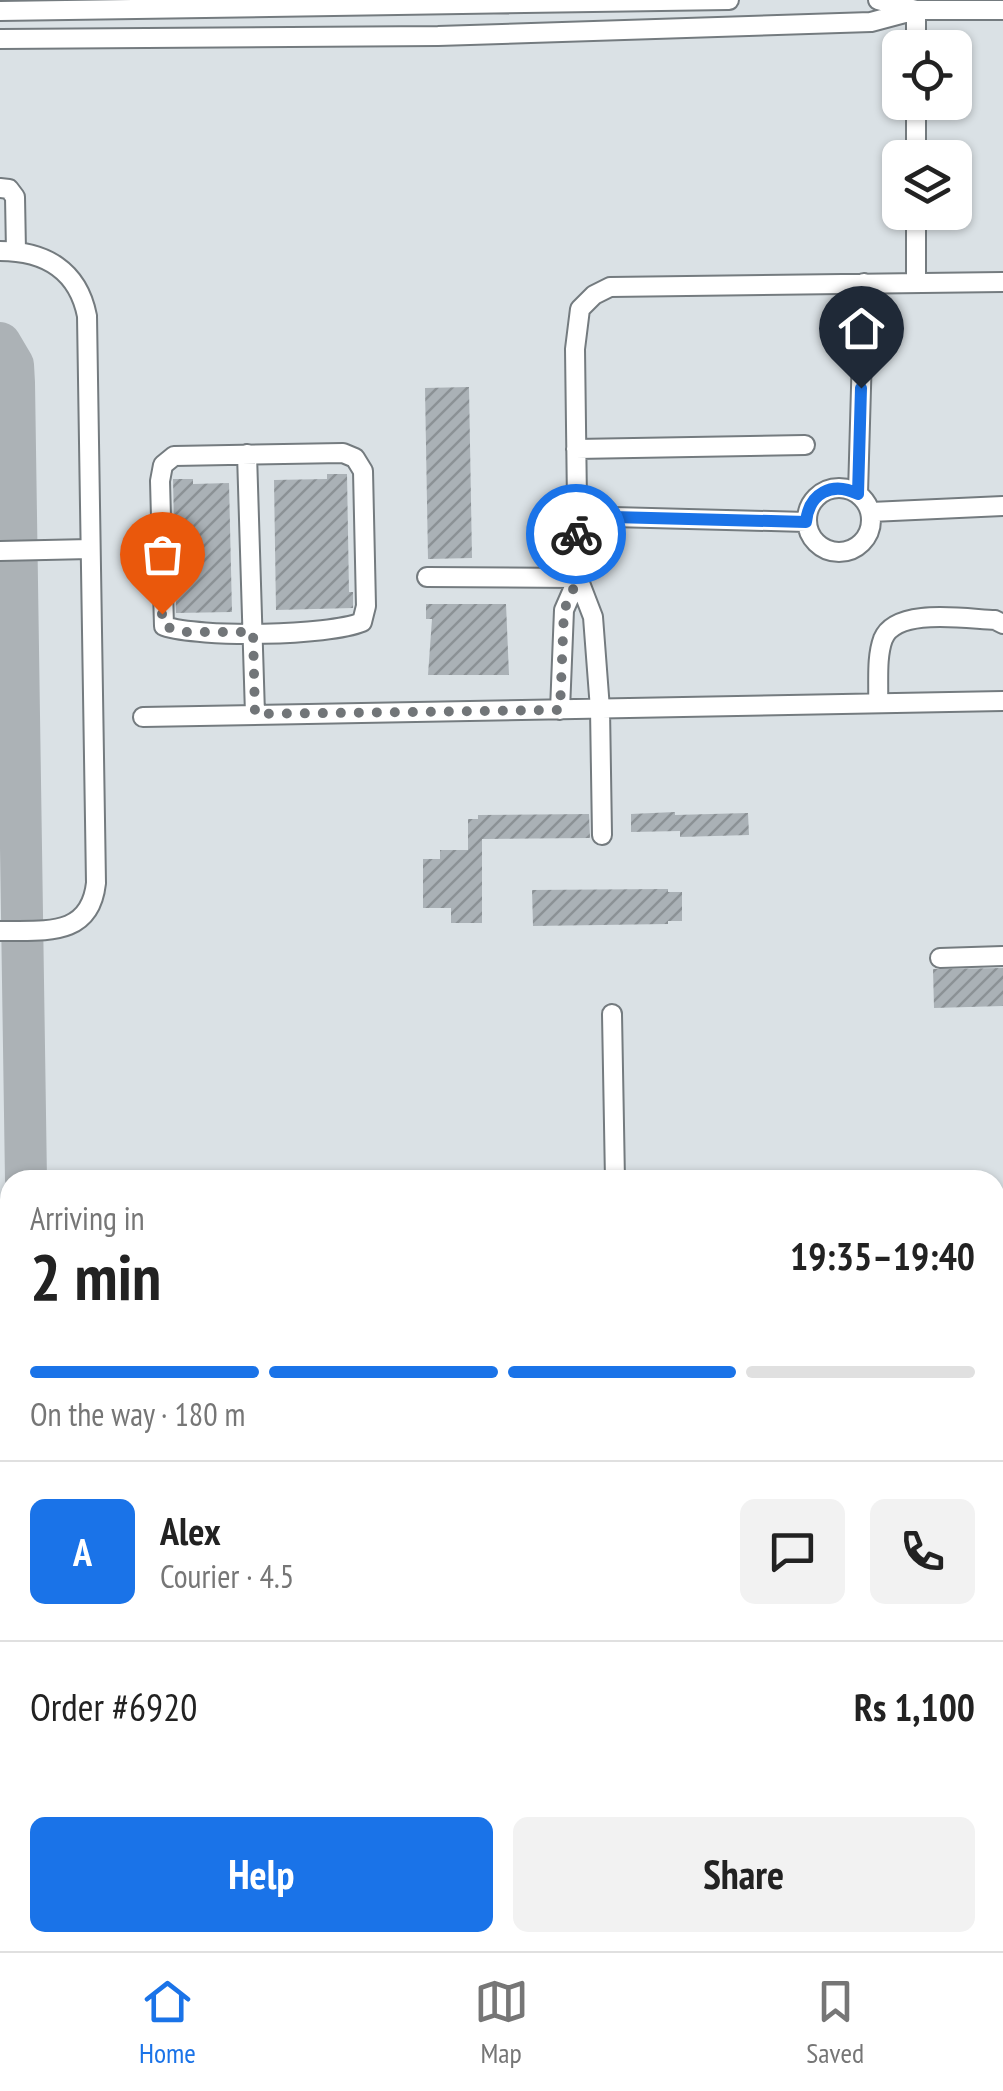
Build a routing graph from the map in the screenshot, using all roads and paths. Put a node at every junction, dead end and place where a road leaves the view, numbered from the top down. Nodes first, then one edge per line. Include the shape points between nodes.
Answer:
1 (729, 0) edge
2 (878, 0) edge
3 (438, 4) junction
4 (949, 5) edge
5 (916, 10) junction
6 (1003, 10) edge
7 (0, 12) edge
8 (916, 30) edge
9 (438, 36) junction
10 (0, 38) edge
11 (0, 188) edge
12 (916, 230) edge
13 (8, 251) edge
14 (916, 282) junction
15 (1003, 282) edge
16 (864, 283) junction
17 (805, 445) dead end
18 (576, 449) junction
19 (248, 454) junction
20 (858, 494) junction
21 (1003, 506) edge
22 (871, 512) junction
23 (575, 516) junction
24 (806, 522) junction
25 (90, 549) junction
26 (0, 551) edge
27 (427, 577) dead end
28 (578, 578) junction
29 (1003, 624) edge
30 (253, 632) junction
31 (1003, 701) edge
32 (878, 703) junction
33 (600, 708) junction
34 (560, 710) junction
35 (255, 714) junction
36 (142, 717) dead end
37 (602, 834) dead end
38 (0, 931) edge
39 (1003, 956) edge
40 (940, 958) dead end
41 (612, 1014) dead end
42 (615, 1170) edge

1 - 3 street
2 - 5 street
3 - 7 street
3 - 9 street
4 - 5 street
4 - 6 street
5 - 8 street
5 - 9 street via 872,22
9 - 10 street
11 - 13 street via 16,198
12 - 14 street
13 - 25 street via 53,262 84,301
14 - 15 street
14 - 16 street
16 - 18 street via 610,287 594,295 576,325
16 - 20 street
17 - 18 street
18 - 23 street
19 - 30 street
19 - 30 street via 174,456 163,465 162,614 164,626 182,632
19 - 30 street via 343,453 363,470 362,622 344,629
20 - 22 street
20 - 24 street via 847,488 823,491
21 - 22 street
22 - 24 street via 868,536 838,552 816,544
23 - 24 street
23 - 28 street
25 - 26 street
25 - 38 street via 94,898 81,920 66,926
27 - 28 street
28 - 33 street via 592,617
28 - 34 street via 564,610
29 - 32 street via 914,618 894,624 880,650
30 - 35 street
31 - 32 street
32 - 33 street
33 - 34 street
33 - 37 street
34 - 35 street
35 - 36 street
39 - 40 street
41 - 42 street

